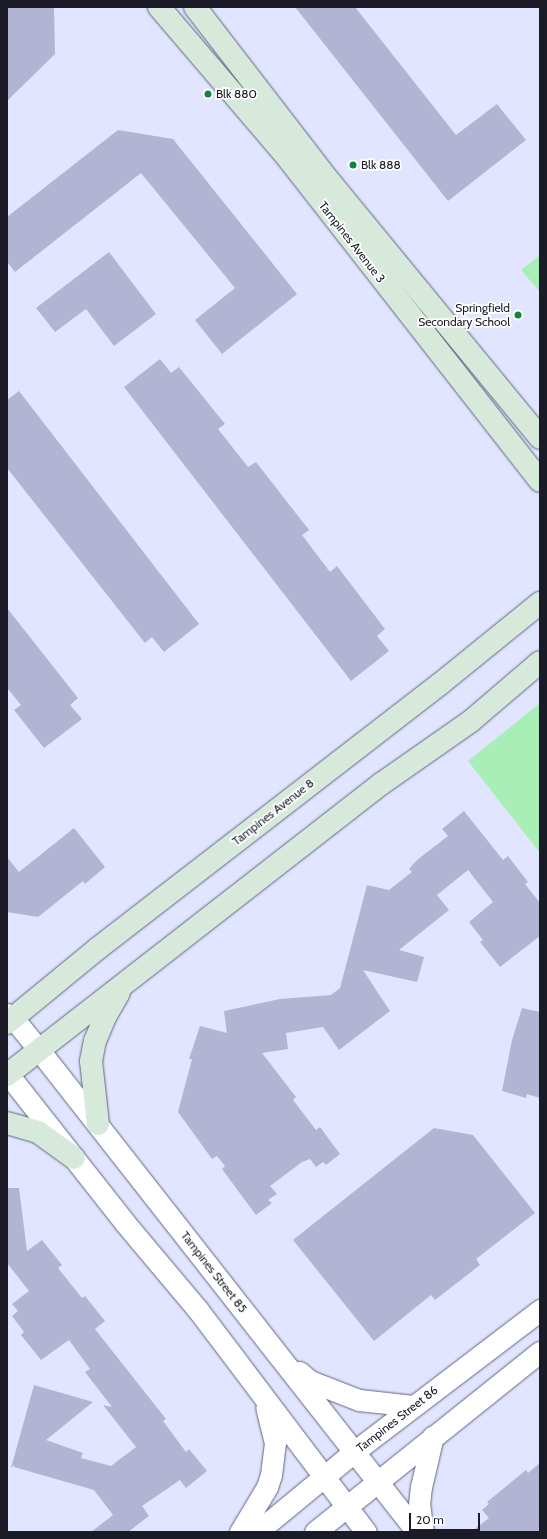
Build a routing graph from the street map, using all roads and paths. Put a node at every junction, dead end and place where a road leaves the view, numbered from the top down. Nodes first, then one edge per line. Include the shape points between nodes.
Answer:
1 (159, 7) edge
2 (195, 7) edge
3 (540, 438) edge
4 (540, 481) edge
5 (540, 603) edge
6 (540, 662) edge
7 (125, 984) junction
8 (9, 1018) edge
9 (39, 1050) junction
10 (7, 1074) edge
11 (7, 1123) edge
12 (98, 1124) junction
13 (74, 1158) junction
14 (540, 1310) edge
15 (540, 1352) edge
16 (282, 1358) junction
17 (263, 1397) junction
18 (413, 1406) junction
19 (433, 1436) junction
20 (355, 1451) junction
21 (324, 1478) junction
22 (378, 1482) junction
23 (346, 1507) junction
24 (240, 1532) edge
25 (257, 1532) edge
26 (315, 1532) edge
27 (366, 1532) edge
28 (417, 1532) edge
29 (423, 1532) edge

1 - 4 street, Tampines Avenue 3 via 284,152
2 - 3 street, Tampines Avenue 3 via 330,182
5 - 8 street, Tampines Avenue 8 via 440,684
6 - 7 street via 471,721 381,784
7 - 9 street
7 - 12 street via 105,1017 95,1041 91,1061
8 - 9 street, Tampines Street 85
9 - 10 street
9 - 12 street, Tampines Street 85
10 - 13 street
11 - 13 street via 38,1132
12 - 16 street, Tampines Street 85
13 - 17 street via 198,1310
14 - 18 street, Tampines Street 86
15 - 19 street
16 - 18 street via 310,1381 337,1393 359,1400
16 - 20 street, Tampines Street 85
17 - 21 street
17 - 24 street via 275,1442 271,1475 267,1487
18 - 20 street, Tampines Street 86
19 - 22 street
19 - 29 street via 419,1505
20 - 21 street, Tampines Street 86
20 - 22 street, Tampines Street 85
21 - 23 street
21 - 25 street, Tampines Street 86
22 - 23 street
22 - 28 street, Tampines Street 85
23 - 26 street
23 - 27 street

